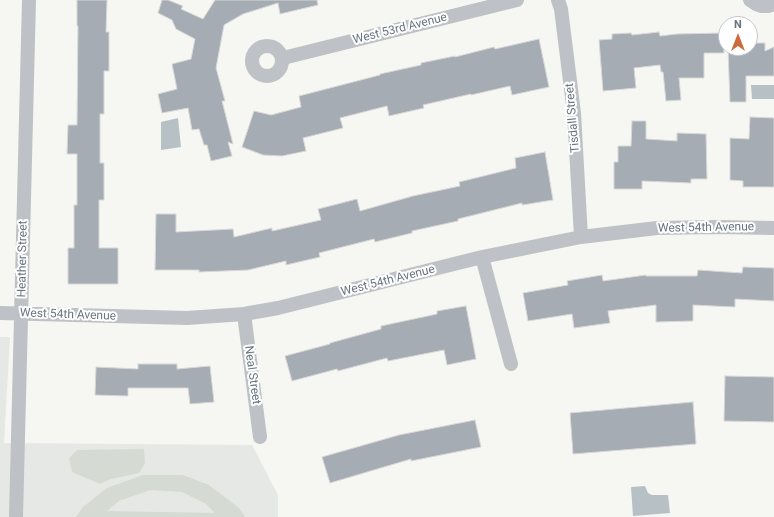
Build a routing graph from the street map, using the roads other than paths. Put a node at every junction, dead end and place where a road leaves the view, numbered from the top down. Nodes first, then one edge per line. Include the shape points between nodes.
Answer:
1 (29, 0) edge
2 (517, 0) edge
3 (558, 0) edge
4 (750, 0) edge
5 (774, 4) edge
6 (283, 58) dead end
7 (774, 228) edge
8 (581, 237) junction
9 (482, 257) junction
10 (0, 313) edge
11 (22, 314) junction
12 (244, 314) junction
13 (511, 364) dead end
14 (260, 437) dead end
15 (16, 517) edge

1 - 11 street, Heather Street
2 - 6 street, West 53rd Avenue
3 - 8 street, Tisdall Street via 574,113
4 - 5 street via 762,6
7 - 8 street, West 54th Avenue via 657,228
8 - 9 street, West 54th Avenue
9 - 12 street, West 54th Avenue via 278,308
9 - 13 street
10 - 11 street, West 54th Avenue
11 - 12 street, West 54th Avenue via 187,318
11 - 15 street, Heather Street
12 - 14 street, Neal Street

